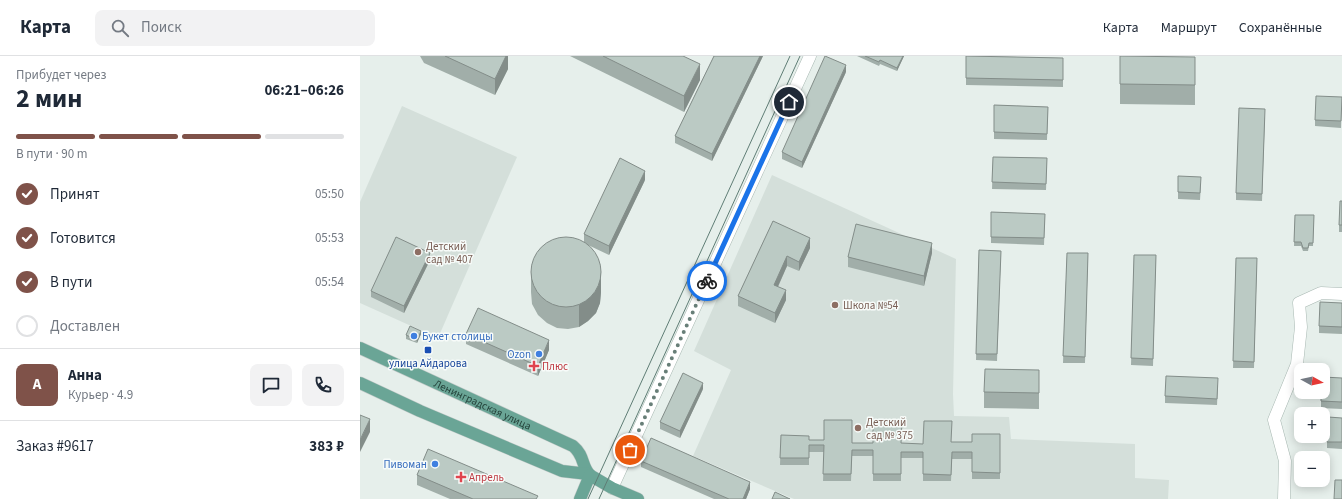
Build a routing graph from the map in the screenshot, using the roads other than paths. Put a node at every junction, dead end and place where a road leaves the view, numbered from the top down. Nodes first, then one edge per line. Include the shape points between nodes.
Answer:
1 (810, 56) edge
2 (1342, 294) edge
3 (360, 348) edge
4 (360, 383) edge
5 (590, 475) junction
6 (609, 493) edge
7 (580, 499) edge
8 (638, 499) edge
9 (1284, 499) edge

1 - 6 street
2 - 9 street via 1321,293 1299,303 1301,327 1297,364 1274,420 1285,461
3 - 5 main road, Ленинградская улица via 573,446 581,454
4 - 5 main road via 562,471
5 - 6 main road
5 - 7 main road
6 - 8 main road

